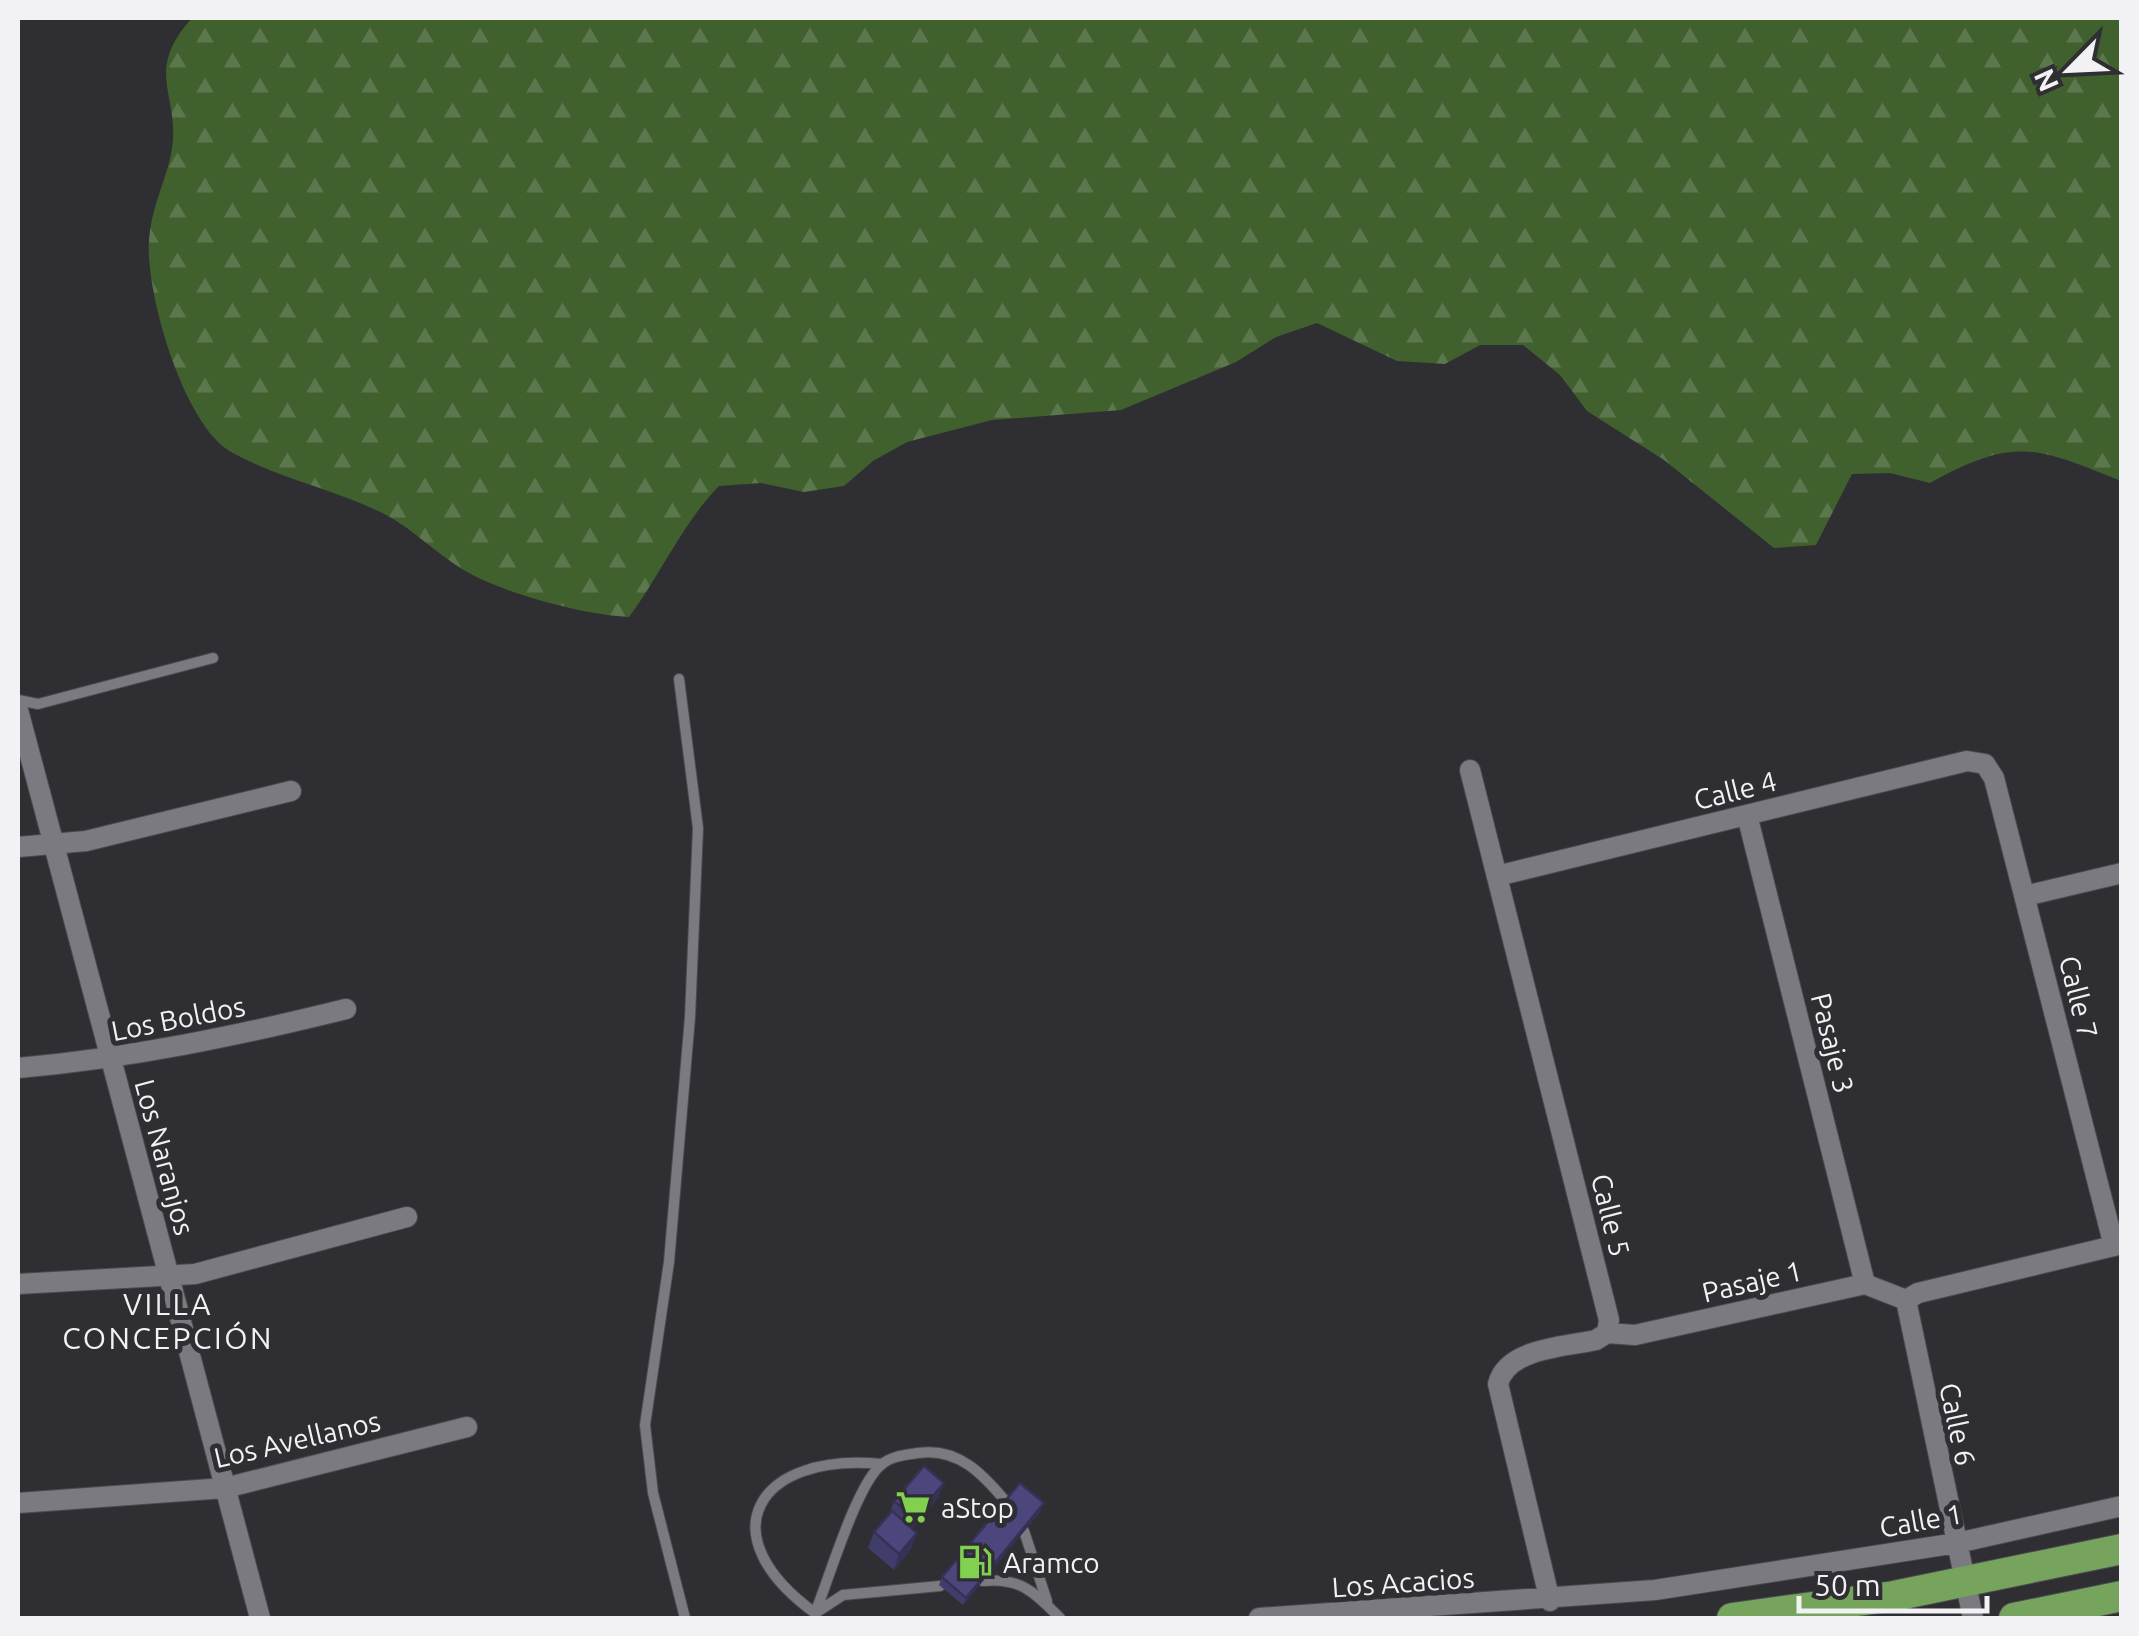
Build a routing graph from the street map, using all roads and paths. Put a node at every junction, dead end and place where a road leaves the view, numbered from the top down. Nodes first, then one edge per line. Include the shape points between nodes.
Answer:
1 (213, 658) dead end
2 (679, 680) dead end
3 (18, 700) edge
4 (18, 710) edge
5 (1985, 764) joint
6 (1470, 770) dead end
7 (291, 791) dead end
8 (1747, 815) junction
9 (53, 844) junction
10 (18, 847) edge
11 (2122, 873) edge
12 (1497, 876) junction
13 (2024, 896) junction
14 (346, 1009) dead end
15 (111, 1059) junction
16 (18, 1068) edge
17 (407, 1217) dead end
18 (2118, 1245) edge
19 (169, 1277) junction
20 (18, 1284) edge
21 (1865, 1284) junction
22 (1906, 1300) junction
23 (1607, 1333) junction
24 (466, 1426) dead end
25 (881, 1464) junction
26 (225, 1488) junction
27 (18, 1503) edge
28 (1007, 1503) edge
29 (2122, 1506) edge
30 (1024, 1532) edge
31 (1956, 1543) junction
32 (2122, 1548) edge
33 (983, 1582) edge
34 (1965, 1583) junction
35 (940, 1586) edge
36 (2122, 1596) edge
37 (1550, 1601) junction
38 (1048, 1606) junction
39 (814, 1616) edge
40 (260, 1618) edge
41 (685, 1618) edge
42 (1060, 1618) edge
43 (1259, 1618) edge
44 (1732, 1618) edge
45 (1973, 1618) edge
46 (2014, 1618) edge

1 - 3 lane via 38,704
2 - 41 lane via 698,828 690,1017 669,1262 645,1425 653,1493
4 - 9 street, Los Naranjos
5 - 8 street, Calle 4 via 1967,761
5 - 13 street, Calle 7
6 - 12 street, Calle 5
7 - 9 street
8 - 12 street, Calle 4
8 - 21 street, Pasaje 3
9 - 10 street
9 - 15 street, Los Naranjos
11 - 13 street
12 - 23 street, Calle 5
13 - 18 street, Calle 7
14 - 15 street, Los Boldos
15 - 16 street, Los Boldos
15 - 19 street, Los Naranjos
17 - 19 street
18 - 22 street
19 - 20 street
19 - 26 street, Los Naranjos
21 - 22 street
21 - 23 street, Pasaje 1 via 1634,1335
22 - 31 street, Calle 6
23 - 37 street via 1516,1359 1498,1384
24 - 26 street, Los Avellanos
25 - 28 lane via 920,1453 950,1454
25 - 39 lane
25 - 39 lane via 797,1472 772,1487 760,1508 756,1538 765,1562
26 - 27 street, Los Avellanos
26 - 40 street, Los Naranjos
29 - 31 street, Calle 1
30 - 38 lane
31 - 34 street, Calle 6
31 - 37 street, Calle 1
32 - 34 highway
33 - 38 lane via 1018,1582
34 - 44 highway
34 - 45 street, Calle 6
35 - 39 lane via 844,1595
36 - 46 highway
37 - 43 street, Los Acacios
38 - 42 lane

